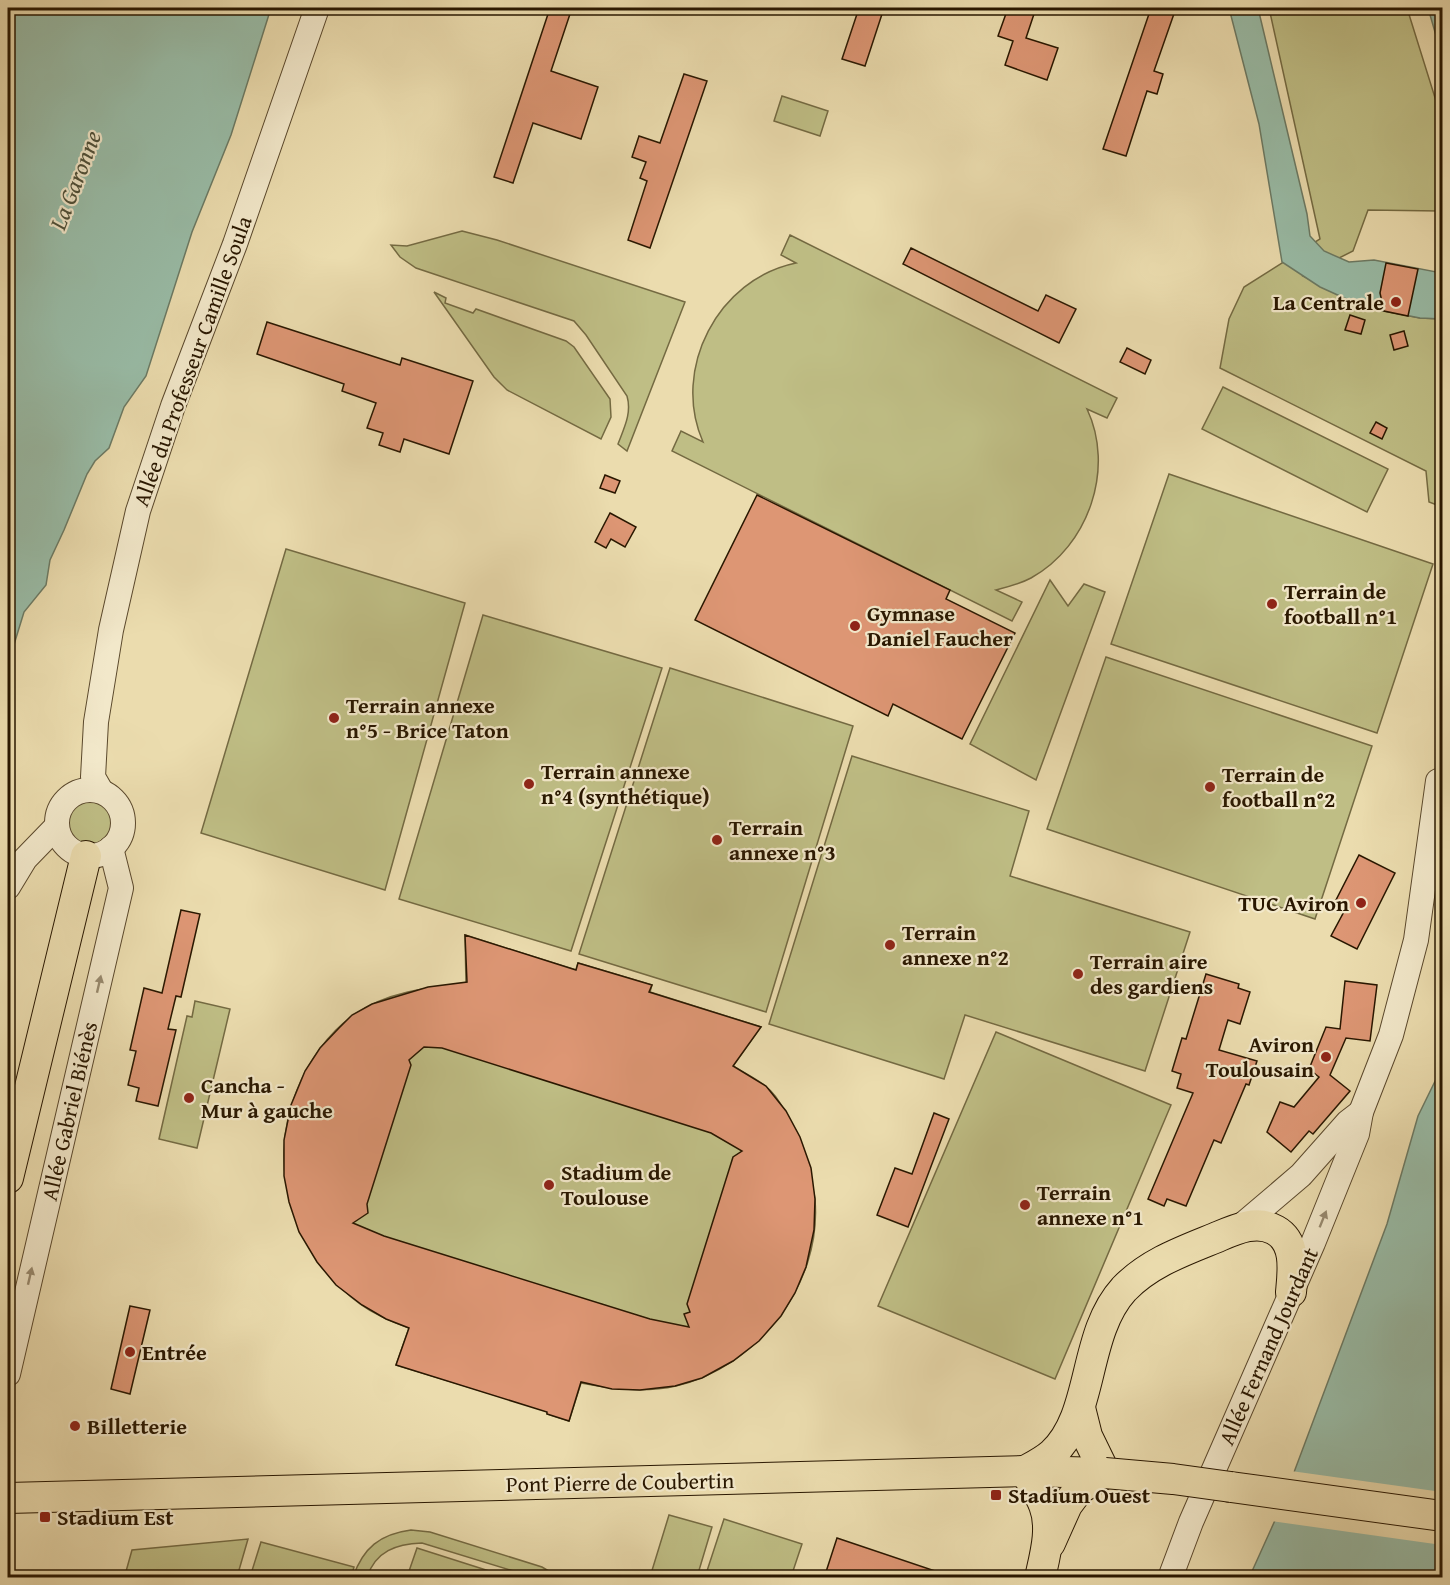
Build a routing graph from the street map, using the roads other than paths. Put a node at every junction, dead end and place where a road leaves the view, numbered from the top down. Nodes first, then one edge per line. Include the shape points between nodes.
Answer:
1 (317, 8) edge
2 (96, 722) junction
3 (1438, 781) dead end
4 (100, 791) junction
5 (72, 794) junction
6 (57, 826) junction
7 (99, 852) junction
8 (8, 887) edge
9 (1361, 1112) junction
10 (8, 1178) edge
11 (1240, 1227) junction
12 (1291, 1292) junction
13 (8, 1374) edge
14 (1080, 1408) junction
15 (1025, 1471) junction
16 (1105, 1473) junction
17 (8, 1498) edge
18 (1443, 1516) edge
19 (1043, 1566) edge
20 (1170, 1578) edge

1 - 2 street, Allée du Professeur Camille Soula via 138,511 111,630
2 - 4 street, Allée du Professeur Camille Soula via 93,777
2 - 5 street, Allée du Professeur Camille Soula via 80,758
3 - 9 street, Allée Fernand Jourdant via 1416,940 1391,1035
4 - 5 street via 81,790
4 - 7 street via 118,806 123,828 119,839
5 - 6 street via 60,808
6 - 7 street via 60,837 75,853
6 - 8 street via 25,859
7 - 10 main road via 69,926
13 -> 7 street, Allée Gabriel Biénès via 121,888
9 - 11 street, Allée Fernand Jourdant via 1301,1175
12 -> 9 street, Allée Fernand Jourdant via 1357,1134
11 - 12 main road via 1260,1225 1283,1235 1291,1250
11 - 14 main road via 1168,1258 1125,1289 1100,1328
12 - 20 street, Allée Fernand Jourdant
14 - 15 main road via 1052,1454
14 - 16 main road via 1089,1442
15 - 16 main road, Pont Pierre de Coubertin
15 - 17 main road, Pont Pierre de Coubertin
15 - 19 main road via 1044,1505 1048,1526
16 - 18 main road, Pont Pierre de Coubertin, bridge
16 - 19 main road via 1079,1490 1067,1505

